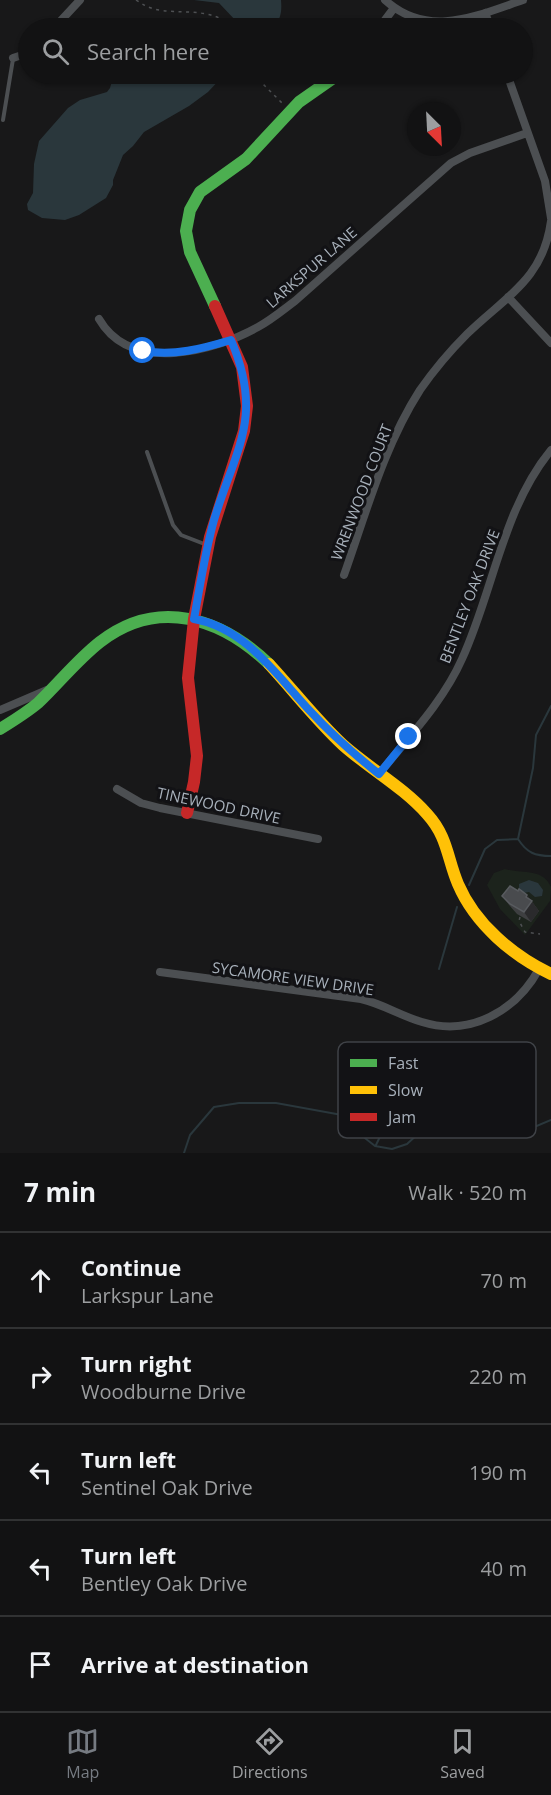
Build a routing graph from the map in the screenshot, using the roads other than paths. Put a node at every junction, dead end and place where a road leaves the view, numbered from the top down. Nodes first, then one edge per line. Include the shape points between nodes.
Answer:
1 (80, 0) edge
2 (385, 0) edge
3 (523, 0) edge
4 (394, 8) junction
5 (485, 13) junction
6 (63, 18) edge
7 (386, 18) edge
8 (418, 18) edge
9 (468, 18) edge
10 (487, 18) edge
11 (18, 56) edge
12 (13, 58) joint
13 (324, 84) edge
14 (510, 84) edge
15 (3, 120) dead end
16 (527, 133) junction
17 (551, 220) edge
18 (508, 297) junction
19 (99, 319) dead end
20 (231, 340) junction
21 (551, 343) edge
22 (551, 450) edge
23 (147, 452) dead end
24 (208, 545) junction
25 (344, 575) dead end
26 (194, 619) junction
27 (53, 688) junction
28 (0, 710) edge
29 (0, 729) edge
30 (379, 774) junction
31 (117, 789) dead end
32 (187, 813) junction
33 (318, 839) dead end
34 (539, 969) junction
35 (160, 972) dead end
36 (551, 974) edge

1 - 6 street
2 - 4 street
3 - 5 street
4 - 7 street
4 - 8 street
5 - 9 street
5 - 10 street
11 - 12 street
12 - 15 lane
13 - 20 street via 290,112 246,159 200,192 190,210 186,231 190,252
14 - 16 street, WRENWOOD COURT
16 - 17 street, WRENWOOD COURT via 548,192
16 - 20 street, LARKSPUR LANE via 451,163 288,307
17 - 18 street, WRENWOOD COURT via 537,265
18 - 21 street
18 - 25 street, WRENWOOD COURT via 449,353 408,411 393,441
19 - 20 street, LARKSPUR LANE via 104,328 125,344 156,353 189,352
20 - 24 street via 246,386 246,418
22 - 30 street, BENTLEY OAK DRIVE via 532,476 515,512 461,661 438,700
23 - 24 lane via 173,525 181,535
24 - 26 street
26 - 27 street via 161,617 122,628 84,654
26 - 30 street via 225,630 252,649 333,736
26 - 32 street via 188,678 196,756
27 - 28 street
27 - 29 street via 24,715
30 - 34 street via 418,805 440,831 459,885 483,921
31 - 32 street, TINEWOOD DRIVE via 141,802
32 - 33 street, TINEWOOD DRIVE
34 - 35 street, SYCAMORE VIEW DRIVE via 523,993 504,1010 474,1023 453,1026 422,1023 361,999
34 - 36 street

